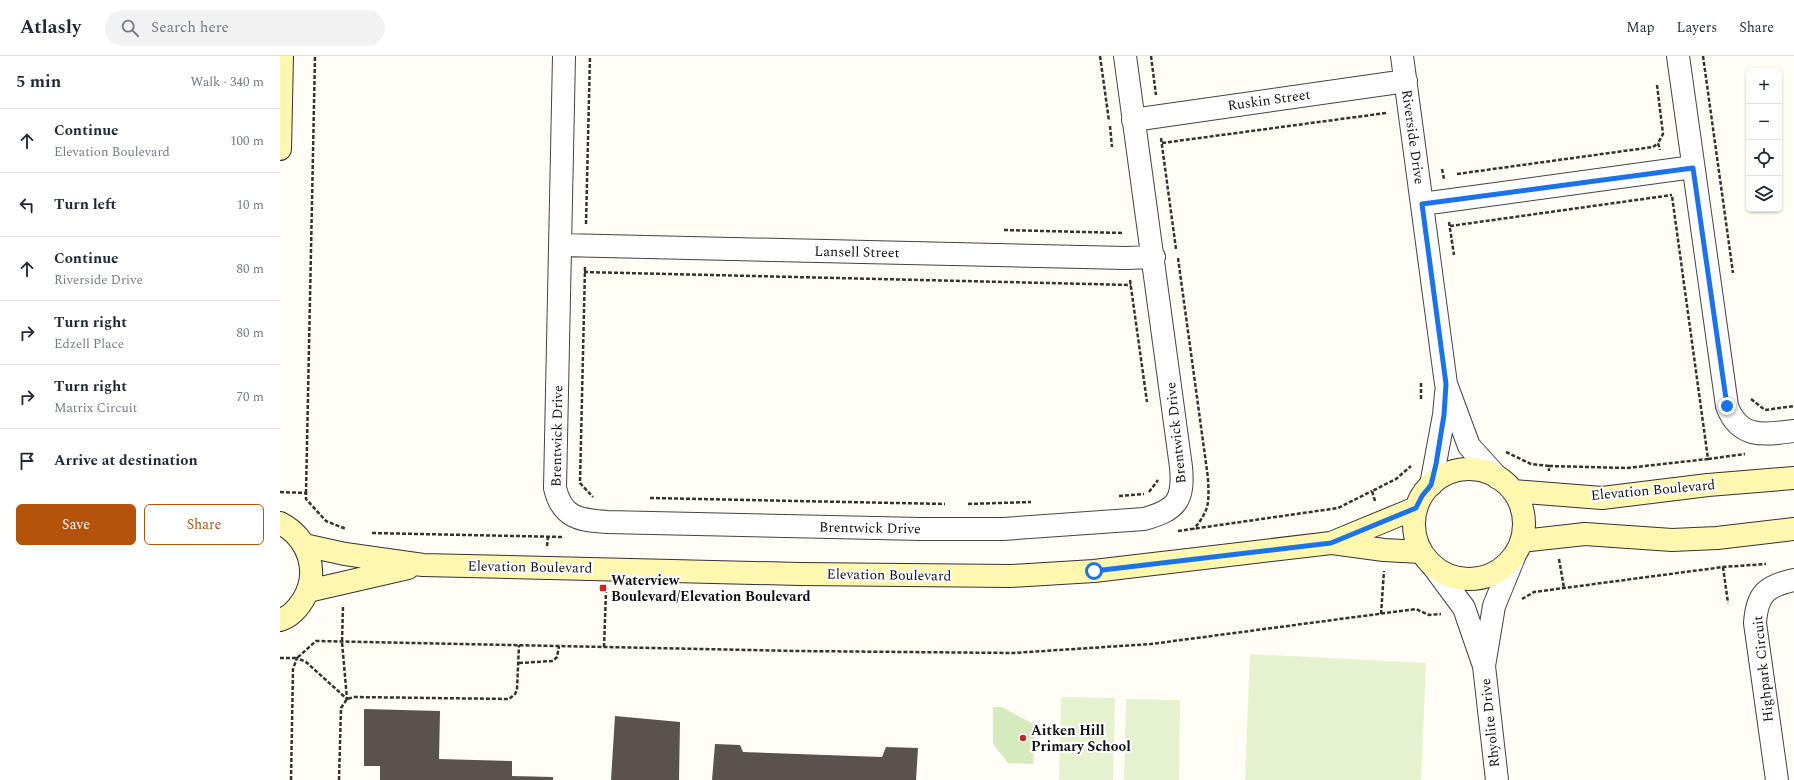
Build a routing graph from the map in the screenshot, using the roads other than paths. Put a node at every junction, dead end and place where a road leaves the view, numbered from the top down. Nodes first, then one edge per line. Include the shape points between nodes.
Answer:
1 (282, 56) edge
2 (564, 56) edge
3 (1125, 56) edge
4 (1402, 56) edge
5 (1678, 56) edge
6 (1406, 81) junction
7 (1133, 120) junction
8 (280, 149) edge
9 (1693, 168) junction
10 (1422, 204) junction
11 (561, 245) junction
12 (1154, 257) junction
13 (1446, 384) junction
14 (1794, 431) edge
15 (1794, 478) edge
16 (1506, 484) junction
17 (1431, 485) junction
18 (1416, 508) junction
19 (280, 520) edge
20 (1794, 529) edge
21 (1331, 543) junction
22 (304, 545) junction
23 (1518, 549) junction
24 (1427, 559) junction
25 (423, 565) junction
26 (1794, 580) edge
27 (308, 591) junction
28 (281, 625) edge
29 (1484, 666) junction
30 (1497, 780) edge
31 (1777, 780) edge

1 - 8 street
2 - 11 street, Brentwick Drive
3 - 7 street, Brentwick Drive
4 - 6 street, Riverside Drive
5 - 9 street
6 - 7 street, Ruskin Street
6 - 10 street, Riverside Drive
7 - 12 street, Brentwick Drive
9 - 10 street
9 - 14 street via 1727,406 1732,419 1740,428 1751,432
10 - 13 street, Riverside Drive
11 - 12 street, Lansell Street
11 - 12 street, Brentwick Drive via 555,488 558,501 564,510 586,520 607,522 921,529 1003,529 1144,519 1162,514 1181,498 1183,485
13 - 16 street, Riverside Drive via 1468,446
13 - 17 street, Riverside Drive via 1444,415
15 - 16 street, Elevation Boulevard via 1602,498
16 - 17 street via 1482,470 1463,470 1446,475
16 - 23 street via 1521,506 1525,524
17 - 18 street
18 - 21 street, Elevation Boulevard
18 - 24 street via 1416,538
19 - 22 street
20 - 23 street via 1672,540 1585,534
21 - 24 street, Elevation Boulevard
21 - 25 street, Elevation Boulevard via 1094,571 1011,576
22 - 25 street, Elevation Boulevard via 345,554
22 - 27 street via 310,560 312,576
23 - 24 street via 1501,570 1484,577 1466,579 1448,575
23 - 29 street, Rhyolite Drive via 1494,606
24 - 29 street, Rhyolite Drive via 1464,608
25 - 27 street, Elevation Boulevard
26 - 31 street, Highpark Circuit via 1776,584 1766,590 1759,600 1755,622
27 - 28 street via 298,607
29 - 30 street, Rhyolite Drive

